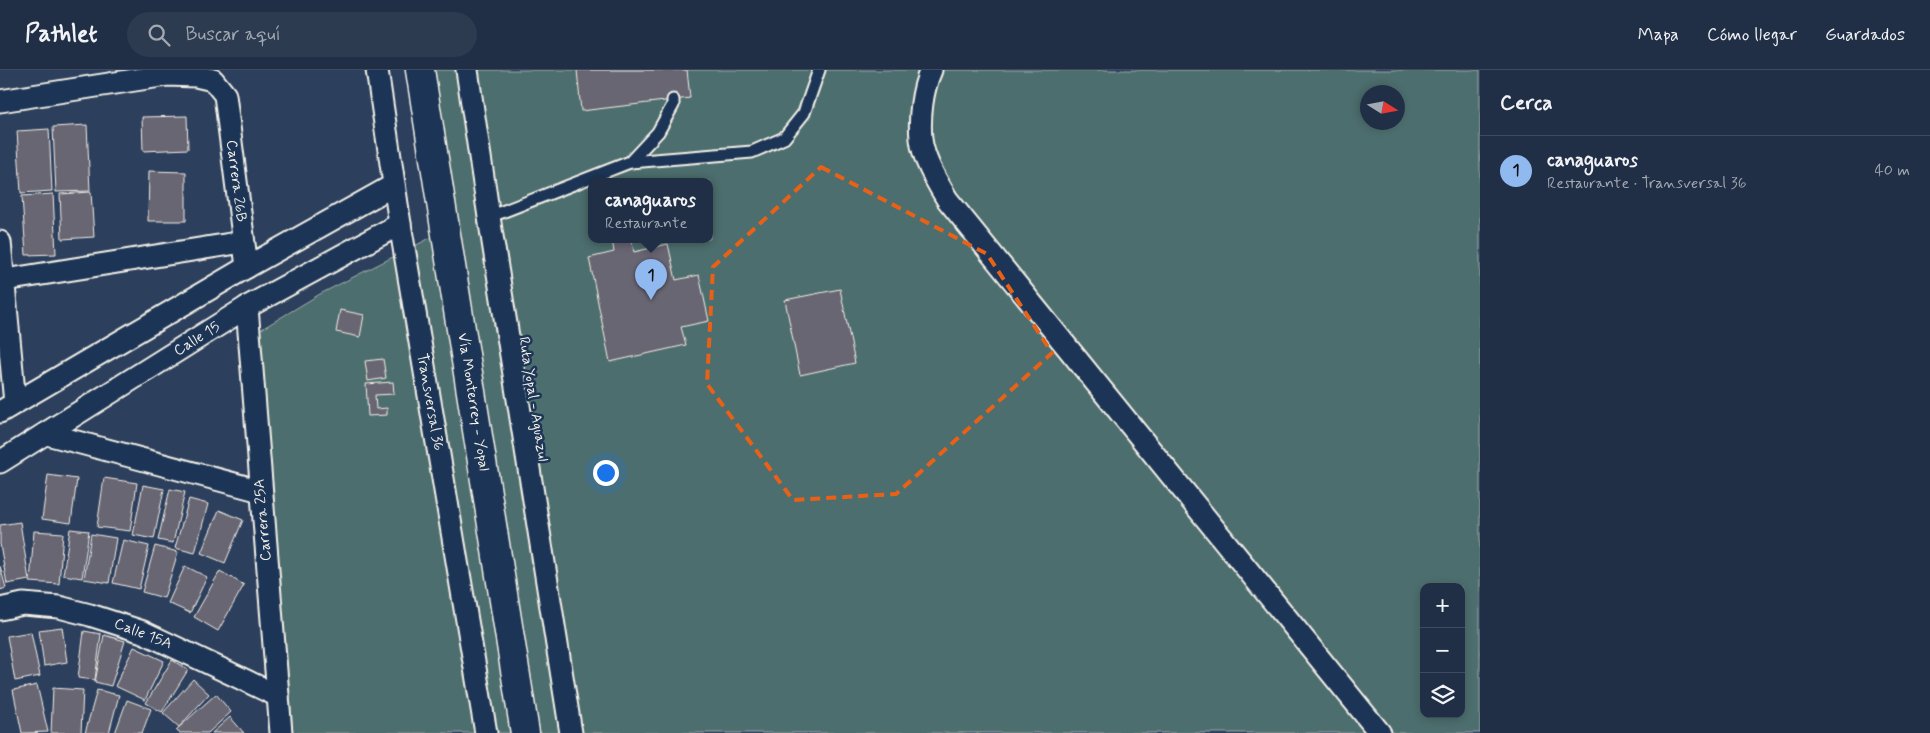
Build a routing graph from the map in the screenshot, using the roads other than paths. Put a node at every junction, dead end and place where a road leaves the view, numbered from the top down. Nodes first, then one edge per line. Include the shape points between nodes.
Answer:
1 (377, 70) edge
2 (420, 70) edge
3 (467, 70) edge
4 (819, 70) edge
5 (931, 70) edge
6 (167, 73) edge
7 (673, 100) dead end
8 (0, 102) edge
9 (630, 162) junction
10 (588, 178) edge
11 (589, 178) edge
12 (394, 185) junction
13 (489, 217) junction
14 (400, 224) junction
15 (0, 242) edge
16 (243, 242) junction
17 (247, 267) junction
18 (5, 280) junction
19 (246, 307) junction
20 (8, 407) edge
21 (47, 434) junction
22 (0, 462) edge
23 (261, 491) junction
24 (0, 609) edge
25 (278, 696) junction
26 (281, 733) edge
27 (486, 733) edge
28 (525, 733) edge
29 (571, 733) edge
30 (1380, 733) edge

1 - 12 street, Transversal 36
2 - 28 highway, Vía Monterrey - Yopal
3 - 13 lane, Ruta Yopal - Aguazul
4 - 9 lane via 804,113 784,138 752,152
5 - 30 street via 922,107 921,140 932,172 947,199
6 - 8 street
6 - 16 street, Carrera 26B via 213,80 225,95
7 - 9 lane via 658,132
9 - 11 lane
10 - 13 lane
12 - 14 street, Transversal 36
12 - 17 street
13 - 29 lane, Ruta Yopal - Aguazul
14 - 19 street, Calle 15
14 - 27 street, Transversal 36
15 - 18 street
16 - 17 street, Carrera 26B
16 - 18 street
17 - 20 street
18 - 20 street
19 - 21 street, Calle 15
19 - 23 street, Carrera 25A
21 - 22 street, Calle 15
21 - 23 street
23 - 25 street, Carrera 25A
24 - 25 street, Calle 15A via 23,604 59,607 90,615 143,632
25 - 26 street, Carrera 25A

